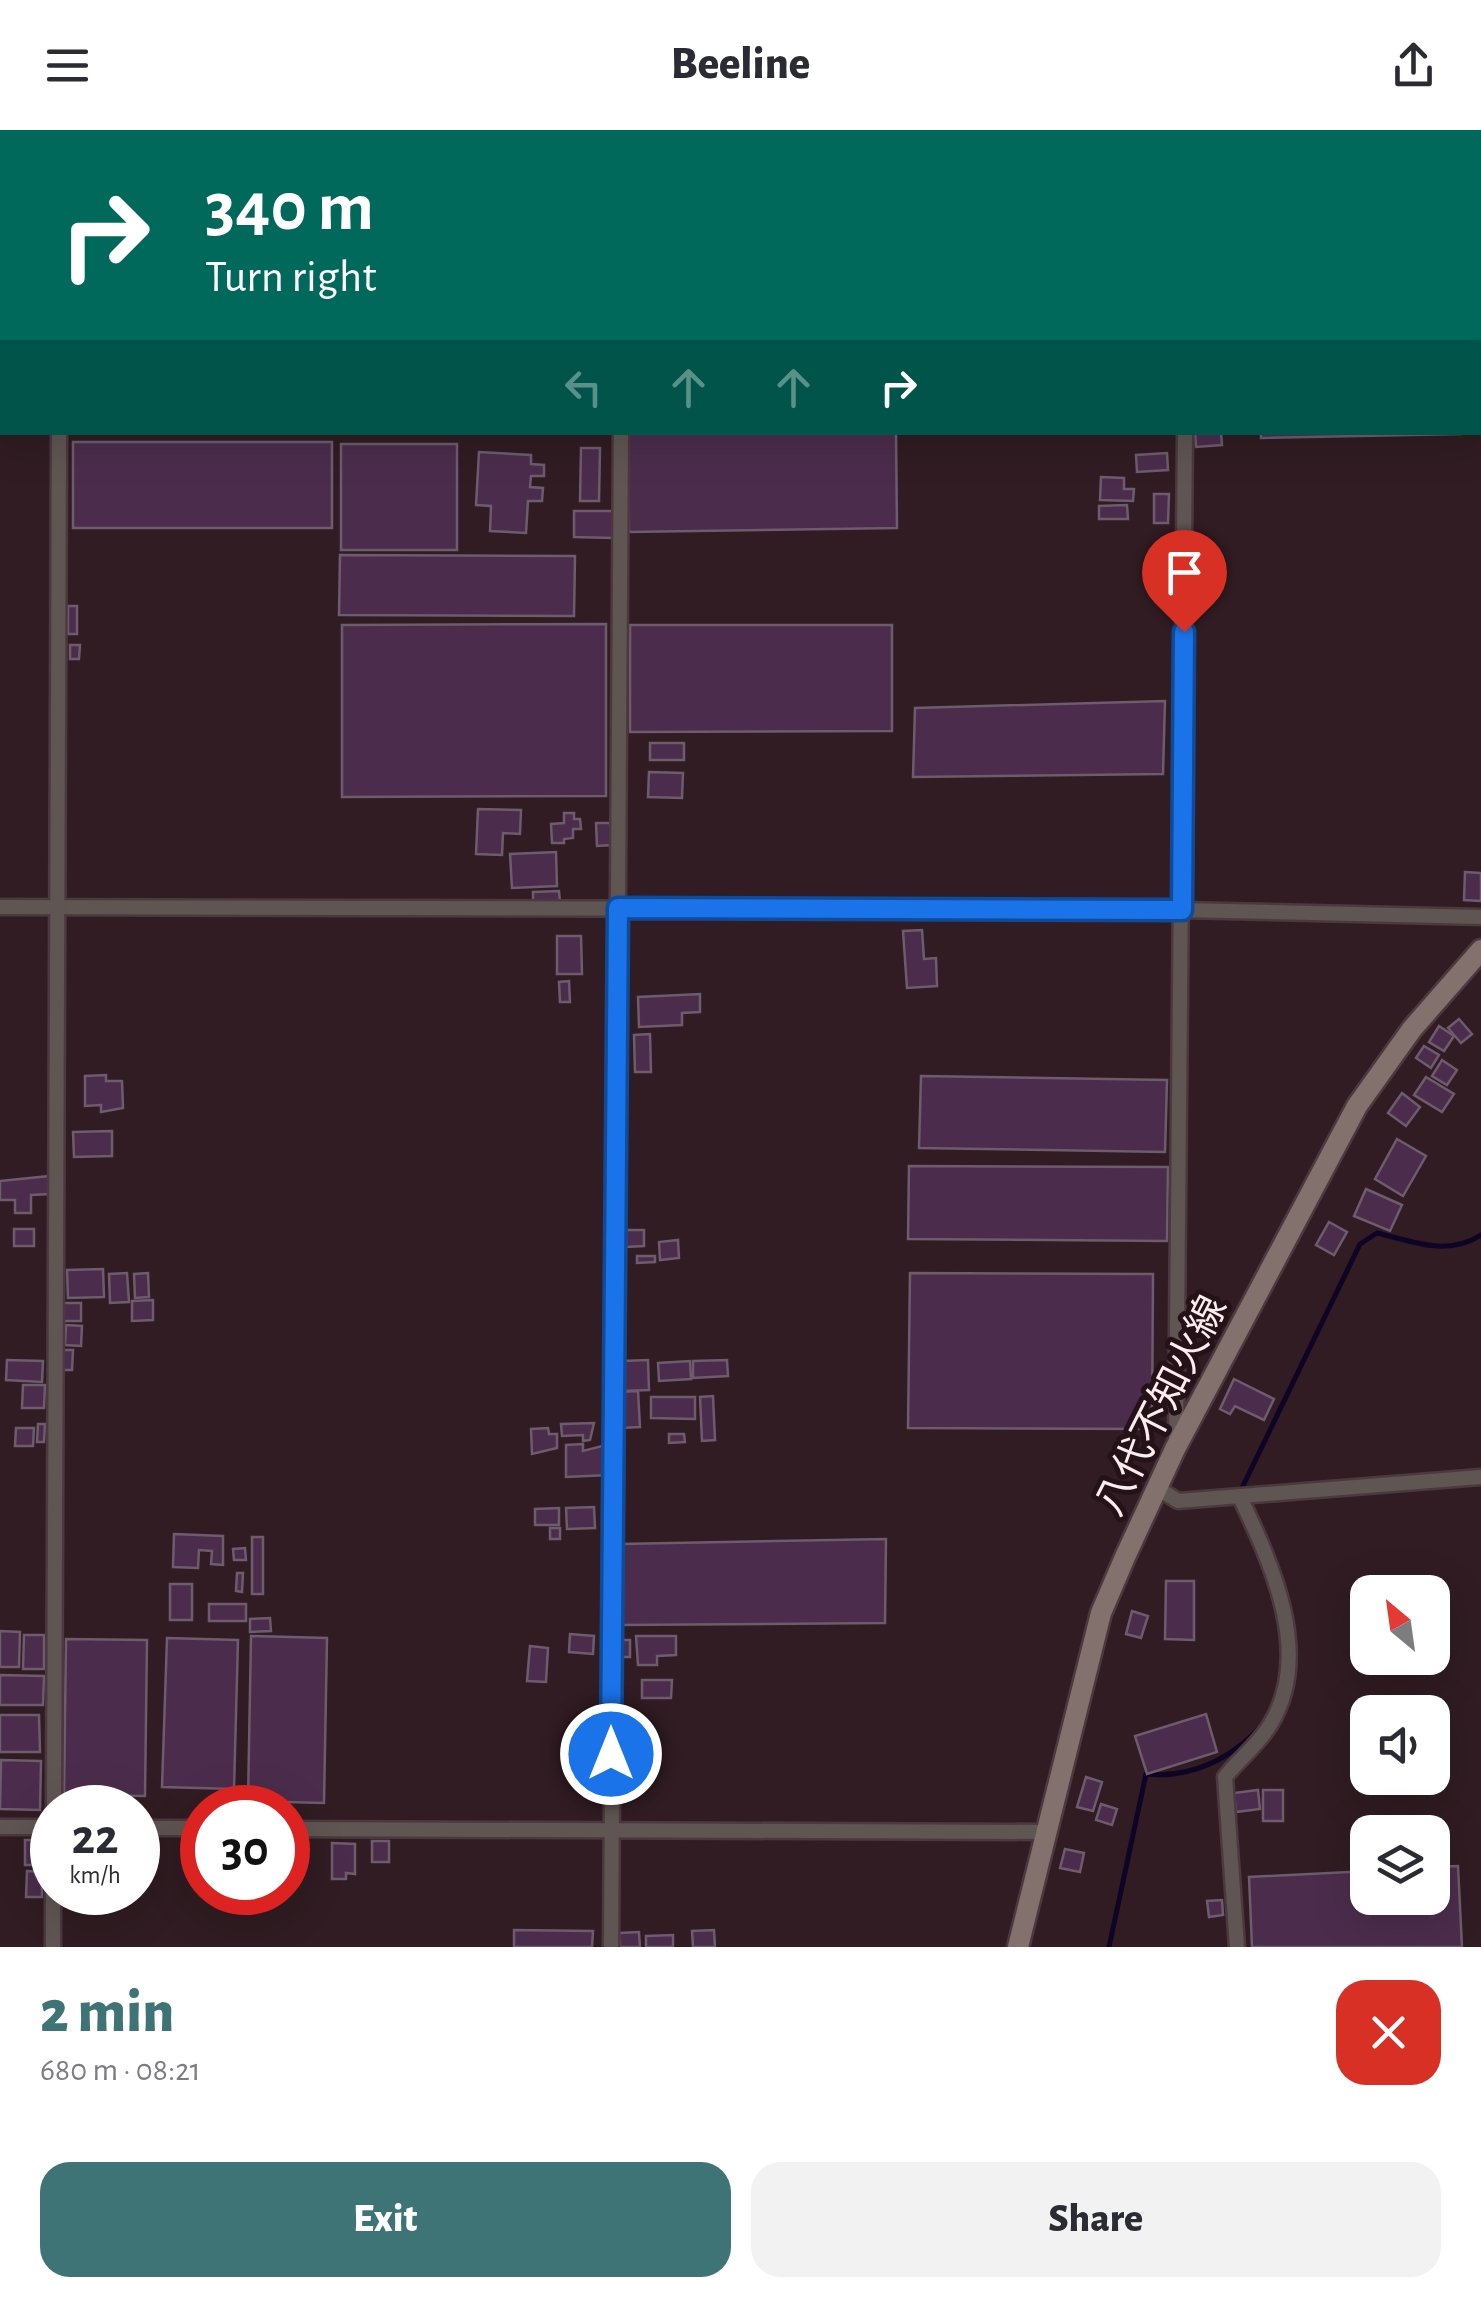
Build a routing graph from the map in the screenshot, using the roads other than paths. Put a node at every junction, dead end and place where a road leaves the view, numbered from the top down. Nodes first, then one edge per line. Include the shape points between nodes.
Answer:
1 (60, 435) edge
2 (620, 435) edge
3 (1185, 435) edge
4 (0, 907) edge
5 (55, 908) junction
6 (618, 908) junction
7 (1182, 910) junction
8 (1481, 917) edge
9 (1481, 950) edge
10 (1176, 1449) junction
11 (1481, 1477) edge
12 (1159, 1489) junction
13 (1240, 1496) junction
14 (54, 1785) edge
15 (0, 1827) edge
16 (30, 1827) edge
17 (310, 1829) edge
18 (610, 1830) junction
19 (1048, 1832) junction
20 (53, 1915) edge
21 (53, 1947) edge
22 (611, 1947) edge
23 (1018, 1947) edge
24 (1237, 1947) edge

1 - 5 street
2 - 6 street
3 - 7 street
4 - 5 street
5 - 6 street
5 - 14 street
6 - 7 street
6 - 18 street
7 - 8 street
7 - 10 street
9 - 10 main road, 八代不知火線 via 1422,1016 1357,1106
10 - 12 main road, 八代不知火線
11 - 13 street
12 - 13 street via 1178,1500
12 - 19 main road, 八代不知火線 via 1101,1612
13 - 24 street via 1281,1601 1287,1676 1271,1724 1224,1777
15 - 16 street
17 - 18 street
18 - 19 street
18 - 22 street
19 - 23 main road, 八代不知火線
20 - 21 street

